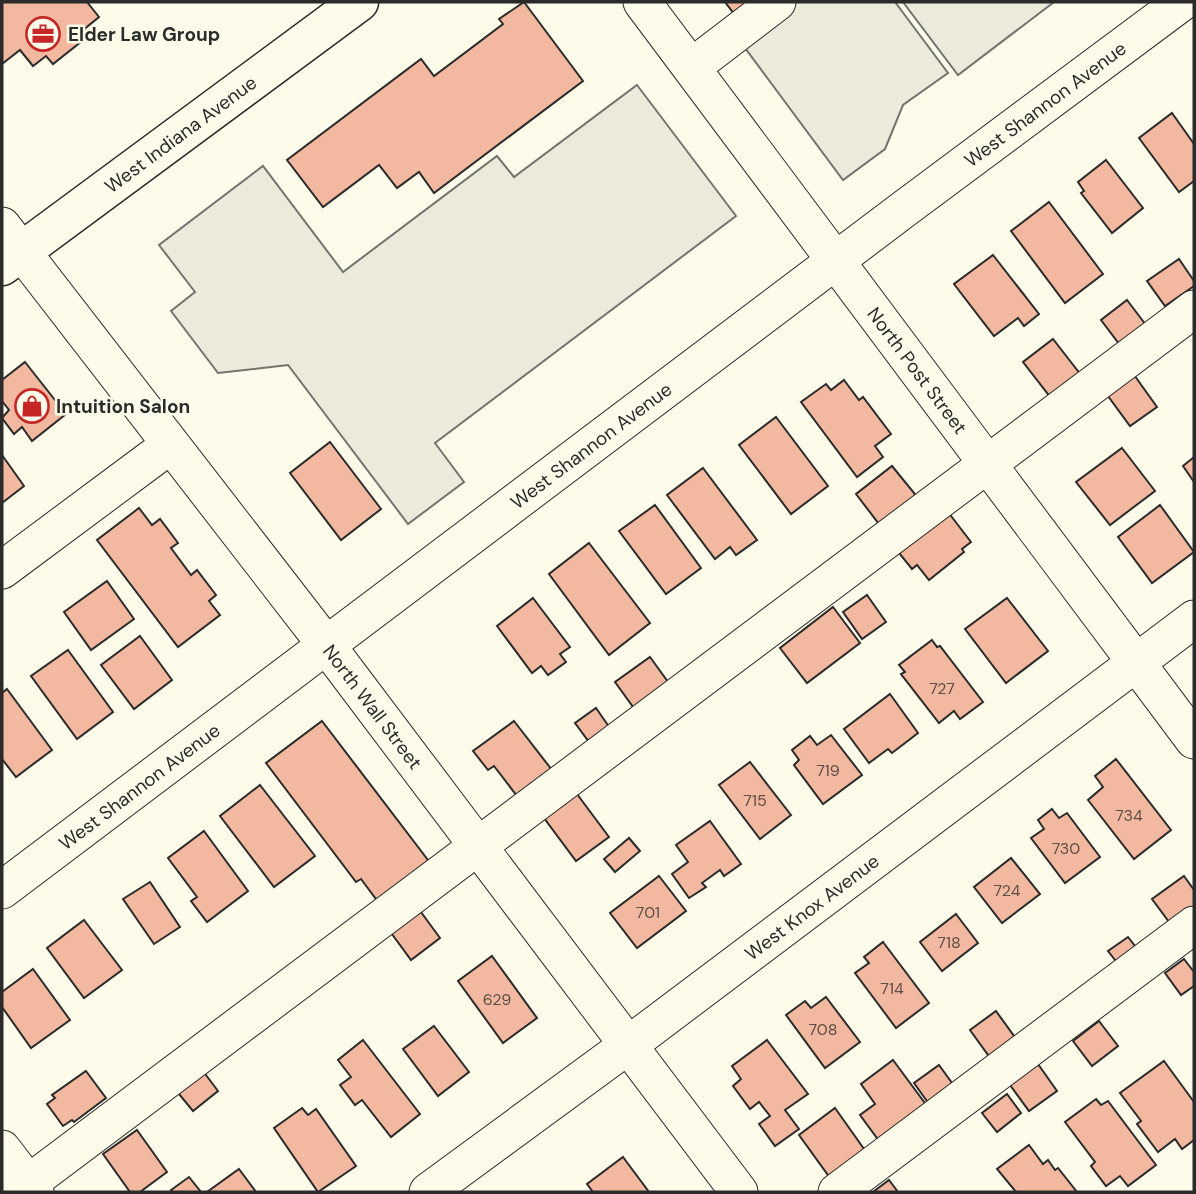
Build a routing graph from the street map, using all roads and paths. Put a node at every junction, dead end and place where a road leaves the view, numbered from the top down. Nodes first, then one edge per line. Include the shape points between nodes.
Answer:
1 (359, 2) edge
2 (642, 2) edge
3 (777, 2) edge
4 (1182, 2) edge
5 (692, 67) junction
6 (8, 248) edge
7 (836, 261) junction
8 (1194, 309) edge
9 (170, 444) junction
10 (987, 464) junction
11 (2, 570) edge
12 (1194, 619) edge
13 (327, 646) junction
14 (1138, 663) junction
15 (1194, 740) edge
16 (477, 847) junction
17 (2, 890) edge
18 (1194, 925) edge
19 (627, 1046) junction
20 (2, 1149) edge
21 (27, 1189) edge
22 (429, 1192) edge
23 (738, 1192) edge
24 (837, 1192) edge

1 - 6 main road, West Indiana Avenue
2 - 5 street, North Post Street
3 - 5 street
4 - 7 street, West Shannon Avenue
5 - 7 street, North Post Street
6 - 9 street, North Wall Street
7 - 10 street, North Post Street
7 - 13 street, West Shannon Avenue
8 - 10 street
9 - 11 street
9 - 13 street, North Wall Street
10 - 14 street, North Post Street
10 - 16 street
12 - 14 street, West Knox Avenue
13 - 16 street, North Wall Street
13 - 17 street, West Shannon Avenue
14 - 15 street, North Post Street
14 - 19 street, West Knox Avenue
16 - 19 street, North Wall Street
16 - 21 street
18 - 24 street
19 - 22 street, West Knox Avenue
19 - 23 street, North Wall Street
20 - 21 street

